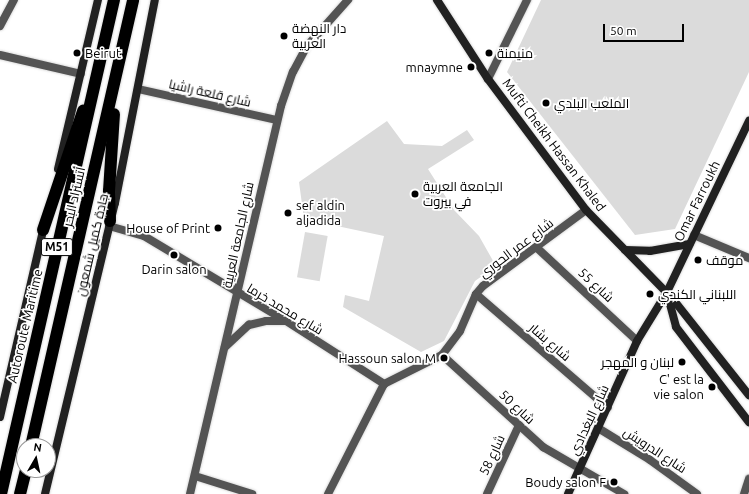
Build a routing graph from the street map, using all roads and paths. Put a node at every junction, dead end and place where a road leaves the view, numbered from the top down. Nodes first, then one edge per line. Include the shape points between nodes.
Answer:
1 (14, 0) edge
2 (98, 0) edge
3 (114, 0) edge
4 (133, 0) edge
5 (155, 0) edge
6 (437, 0) edge
7 (527, 0) edge
8 (342, 1) edge
9 (0, 26) edge
10 (0, 55) edge
11 (118, 67) junction
12 (81, 74) junction
13 (488, 79) junction
14 (95, 82) junction
15 (138, 90) junction
16 (277, 120) junction
17 (749, 121) edge
18 (586, 210) junction
19 (110, 224) junction
20 (44, 230) junction
21 (694, 235) junction
22 (689, 244) junction
23 (536, 247) junction
24 (625, 250) junction
25 (749, 258) edge
26 (667, 292) junction
27 (237, 294) junction
28 (476, 294) junction
29 (286, 321) junction
30 (637, 342) junction
31 (224, 348) junction
32 (442, 355) junction
33 (384, 384) junction
34 (749, 395) edge
35 (608, 408) junction
36 (0, 417) edge
37 (749, 422) edge
38 (519, 425) junction
39 (598, 428) junction
40 (34, 438) edge
41 (580, 469) junction
42 (195, 476) junction
43 (24, 478) edge
44 (749, 479) edge
45 (1, 494) edge
46 (20, 494) edge
47 (45, 494) edge
48 (190, 494) edge
49 (252, 494) edge
50 (328, 494) edge
51 (487, 494) edge
52 (568, 494) edge
53 (624, 494) edge
54 (697, 494) edge
55 (744, 494) edge

1 - 9 street
2 - 12 main road
3 - 14 highway, Autoroute Maritime / M51
4 - 11 highway, أتستراد البحر / M51
5 - 15 main road, جادة كميل شمعون
6 - 13 main road, Mufti Cheikh Hassan Khaled
7 - 13 street
8 - 16 street, شارع الجامعة العربية via 307,46 293,72
10 - 12 street
11 - 19 highway via 111,145
11 - 40 highway, أتستراد البحر / M51
12 - 20 main road
13 - 18 main road, Mufti Cheikh Hassan Khaled
14 - 20 highway via 76,128
14 - 45 highway, Autoroute Maritime / M51
15 - 16 street, شارع قلعة راشيا
15 - 19 main road, جادة كميل شمعون
16 - 27 street, شارع الجامعة العربية
17 - 21 main road, Omar Farroukh
18 - 23 street, شارع عمر الحوري
18 - 24 main road, Mufti Cheikh Hassan Khaled
19 - 27 street, شارع محمد خرما via 144,236
19 - 47 main road, جادة كميل شمعون
20 - 36 main road
21 - 22 main road, Omar Farroukh
21 - 25 street
22 - 24 main road via 658,250
22 - 26 main road, Omar Farroukh
23 - 28 street, شارع عمر الحوري
23 - 30 street, شارع 55
24 - 26 main road, Mufti Cheikh Hassan Khaled
26 - 30 main road, شارع البغدادي
26 - 34 main road, Mufti Cheikh Hassan Khaled
26 - 37 main road via 676,327
27 - 29 street, شارع محمد خرما
27 - 31 street, شارع الجامعة العربية
28 - 32 street, شارع عمر الحوري via 460,332
28 - 35 street, شارع بشار
29 - 31 street via 266,321 249,325
29 - 33 street, شارع محمد خرما
30 - 35 main road, شارع البغدادي
31 - 42 street, شارع الجامعة العربية
32 - 33 street, شارع عمر الحوري
32 - 38 street, شارع 50
33 - 50 street
35 - 39 main road, شارع البغدادي
38 - 41 street, شارع 50 via 543,447
38 - 51 street, شارع 58
39 - 41 main road, شارع البغدادي
39 - 54 street, شارع الدرويش via 650,460
41 - 52 main road, شارع البغدادي
41 - 53 street, شارع 50
42 - 48 street, شارع الجامعة العربية
42 - 49 street
43 - 46 highway
44 - 55 street

